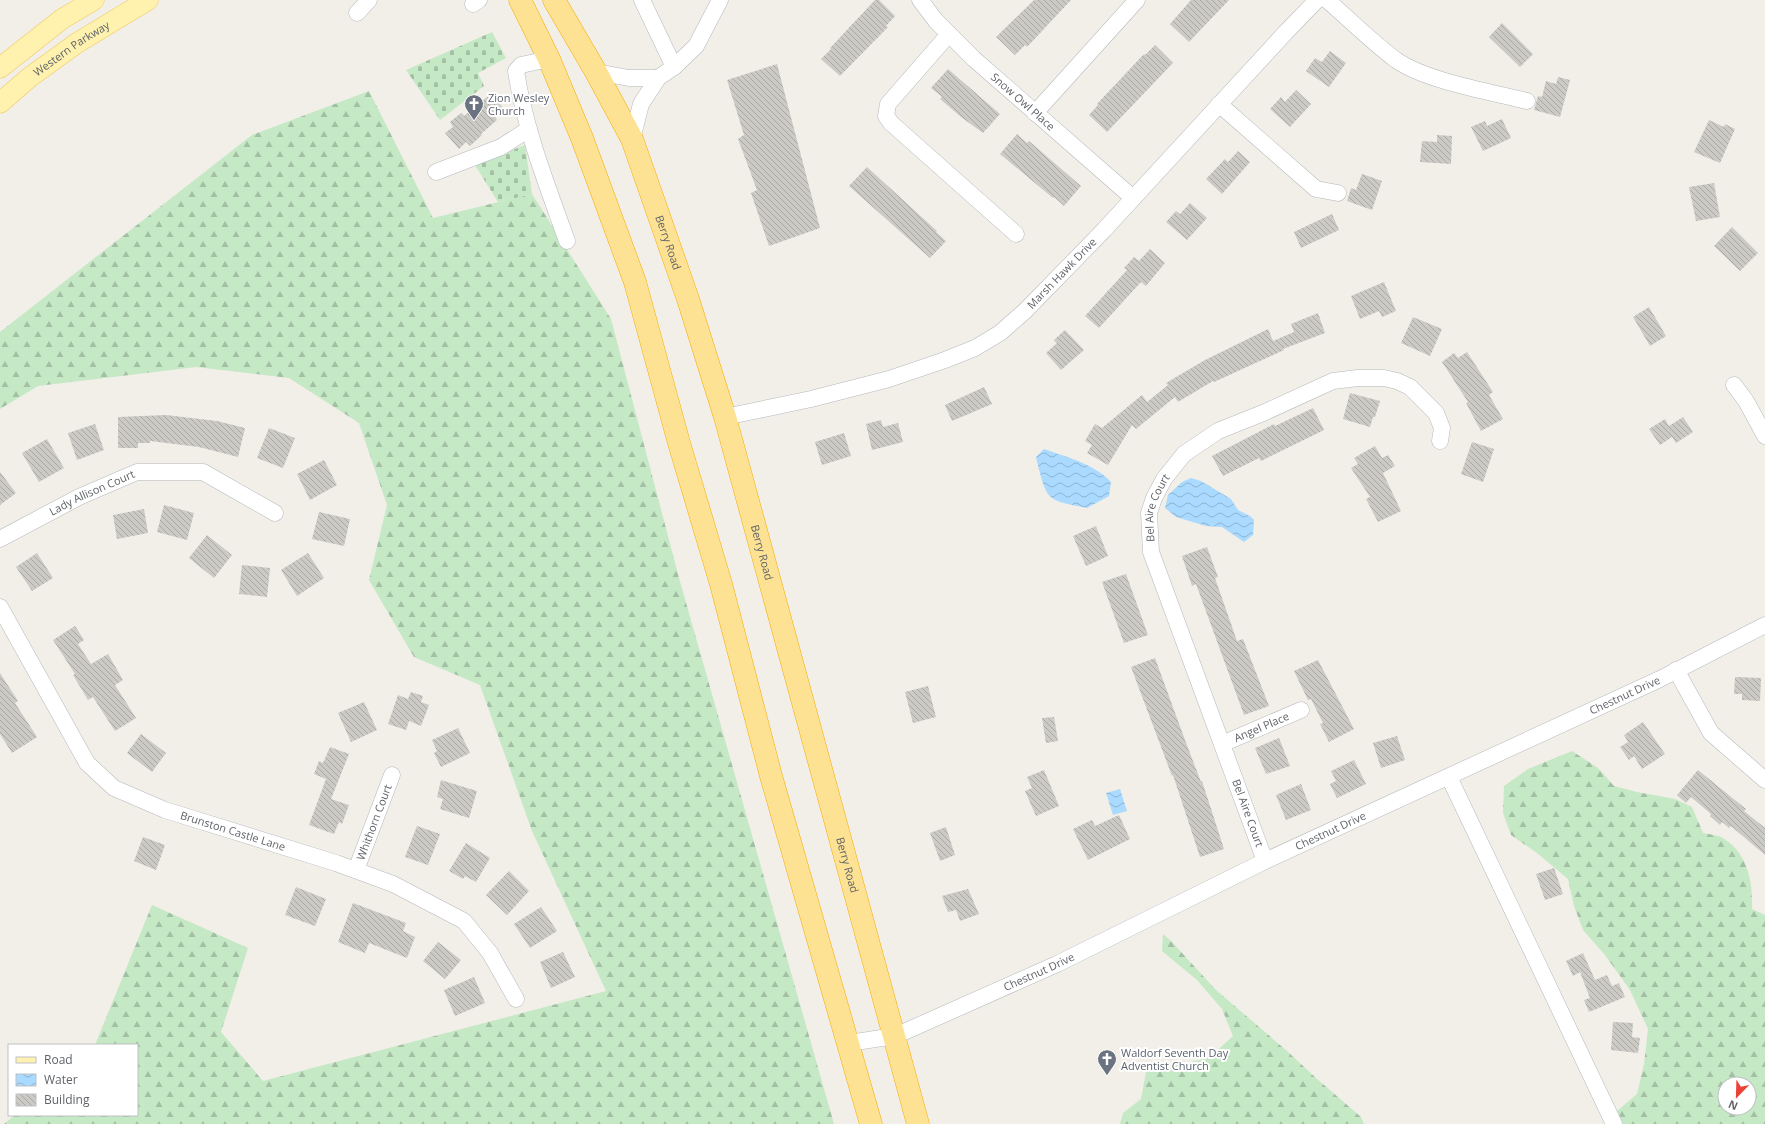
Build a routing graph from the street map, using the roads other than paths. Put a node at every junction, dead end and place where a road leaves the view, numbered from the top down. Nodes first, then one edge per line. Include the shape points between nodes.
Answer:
1 (94, 0) edge
2 (148, 0) edge
3 (369, 0) edge
4 (520, 0) edge
5 (554, 0) edge
6 (642, 0) edge
7 (720, 0) edge
8 (920, 0) edge
9 (1137, 0) edge
10 (1317, 0) edge
11 (1327, 0) edge
12 (357, 13) dead end
13 (949, 34) junction
14 (548, 59) junction
15 (674, 67) junction
16 (0, 68) edge
17 (596, 72) junction
18 (658, 78) junction
19 (1527, 100) dead end
20 (0, 103) edge
21 (1219, 104) junction
22 (1035, 113) junction
23 (529, 129) junction
24 (632, 139) junction
25 (436, 172) dead end
26 (1338, 193) dead end
27 (1133, 198) junction
28 (1016, 234) dead end
29 (567, 241) dead end
30 (1734, 385) dead end
31 (725, 417) junction
32 (1765, 436) edge
33 (1440, 441) dead end
34 (275, 512) dead end
35 (0, 539) edge
36 (0, 607) edge
37 (1765, 625) edge
38 (1676, 670) junction
39 (1301, 710) dead end
40 (1222, 744) junction
41 (392, 775) dead end
42 (1448, 777) junction
43 (1765, 780) edge
44 (1265, 861) junction
45 (356, 870) junction
46 (516, 999) dead end
47 (895, 1036) junction
48 (849, 1043) junction
49 (871, 1124) edge
50 (918, 1124) edge
51 (1614, 1124) edge

1 - 16 main road via 62,19
2 - 20 main road, Western Parkway via 77,42
3 - 12 street
4 - 14 highway
5 - 17 highway, Berry Road
6 - 15 street
7 - 15 street via 696,46
8 - 13 street, Snow Owl Place
9 - 22 street
10 - 21 street, Marsh Hawk Drive
11 - 19 street via 1397,60 1416,70 1452,82
13 - 22 street, Snow Owl Place
13 - 28 street via 888,104 886,116
14 - 23 street via 520,65 516,71
14 - 48 highway via 582,138 635,282 721,584 771,776
15 - 18 street
17 - 18 street via 629,78
17 - 24 highway, Berry Road
18 - 24 street via 641,104
21 - 26 street via 1316,189
21 - 27 street, Marsh Hawk Drive
22 - 27 street, Snow Owl Place
23 - 25 street via 501,147
23 - 29 street
24 - 31 highway, Berry Road via 688,299
27 - 31 street, Marsh Hawk Drive via 1025,311 1000,333 975,348 889,379
30 - 32 street
31 - 47 highway, Berry Road
33 - 40 street, Bel Aire Court via 1442,428 1436,413 1410,387 1384,378 1333,381 1218,431 1184,454 1164,480 1149,513 1151,552
34 - 35 street, Lady Allison Court via 203,472 137,472 79,497
36 - 45 street, Brunston Castle Lane via 87,763 114,788 165,810
37 - 38 street, Chestnut Drive
38 - 42 street, Chestnut Drive
38 - 43 street via 1711,733
39 - 40 street, Angel Place
40 - 44 street, Bel Aire Court
41 - 45 street, Whithorn Court
42 - 44 street, Chestnut Drive
42 - 51 street
44 - 47 street, Chestnut Drive via 1057,964
45 - 46 street, Brunston Castle Lane via 393,884 464,921 490,953
47 - 48 street, Chestnut Drive
47 - 50 highway, Berry Road
48 - 49 highway

